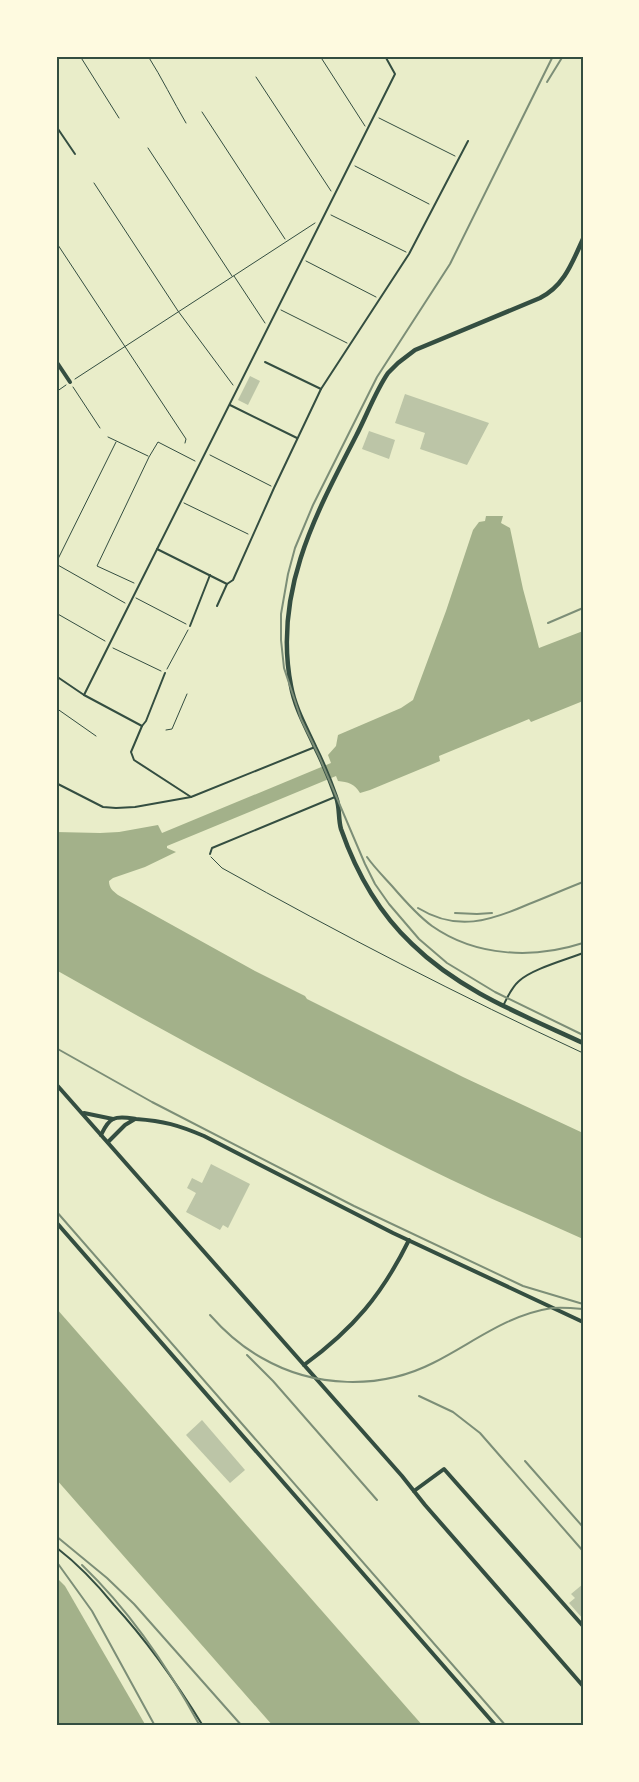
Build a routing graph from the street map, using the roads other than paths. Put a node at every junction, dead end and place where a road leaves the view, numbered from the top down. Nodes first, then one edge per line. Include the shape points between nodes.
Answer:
1 (385, 56) edge
2 (56, 126) edge
3 (468, 141) dead end
4 (75, 154) dead end
5 (583, 239) edge
6 (56, 361) edge
7 (265, 362) dead end
8 (70, 382) road end
9 (321, 389) junction
10 (229, 405) junction
11 (297, 438) junction
12 (157, 550) junction
13 (210, 576) junction
14 (228, 584) junction
15 (217, 606) dead end
16 (190, 626) road end
17 (164, 673) road end
18 (56, 676) edge
19 (84, 695) junction
20 (142, 726) junction
21 (315, 747) junction
22 (56, 783) edge
23 (335, 794) junction
24 (191, 797) junction
25 (210, 854) dead end
26 (583, 953) edge
27 (503, 1006) junction
28 (583, 1044) edge
29 (56, 1084) edge
30 (82, 1112) junction
31 (113, 1119) junction
32 (136, 1119) junction
33 (101, 1135) junction
34 (108, 1142) junction
35 (56, 1222) edge
36 (409, 1240) junction
37 (583, 1322) edge
38 (304, 1365) junction
39 (414, 1492) junction
40 (57, 1548) edge
41 (583, 1626) edge
42 (583, 1686) edge
43 (203, 1726) edge
44 (496, 1726) edge

1 - 10 lane via 395,74
2 - 4 lane
3 - 9 lane via 409,254
5 - 21 street via 567,274 551,292 415,350 385,377 303,548 290,600 287,646 291,688
6 - 8 street
7 - 9 lane
9 - 11 lane
10 - 11 lane
10 - 12 lane
11 - 14 lane via 233,580
12 - 13 lane
12 - 19 lane
13 - 14 lane
13 - 16 lane
14 - 15 lane
17 - 20 lane
18 - 19 lane
19 - 20 lane
20 - 24 lane via 131,752 134,760
21 - 23 street
21 - 24 lane
22 - 24 lane via 103,807 135,807
23 - 25 lane via 212,848
23 - 27 street via 342,829 360,874 395,926 435,965
26 - 27 lane via 519,981
27 - 28 street
29 - 30 street
30 - 31 street
30 - 33 street
31 - 32 street
31 - 33 street
32 - 34 street
32 - 36 street via 171,1123 204,1136
33 - 34 street
34 - 38 street
35 - 44 street
36 - 37 street
36 - 38 street via 387,1282 364,1311
38 - 39 street
39 - 41 street via 444,1469
39 - 42 street
40 - 43 lane via 94,1582 144,1639

